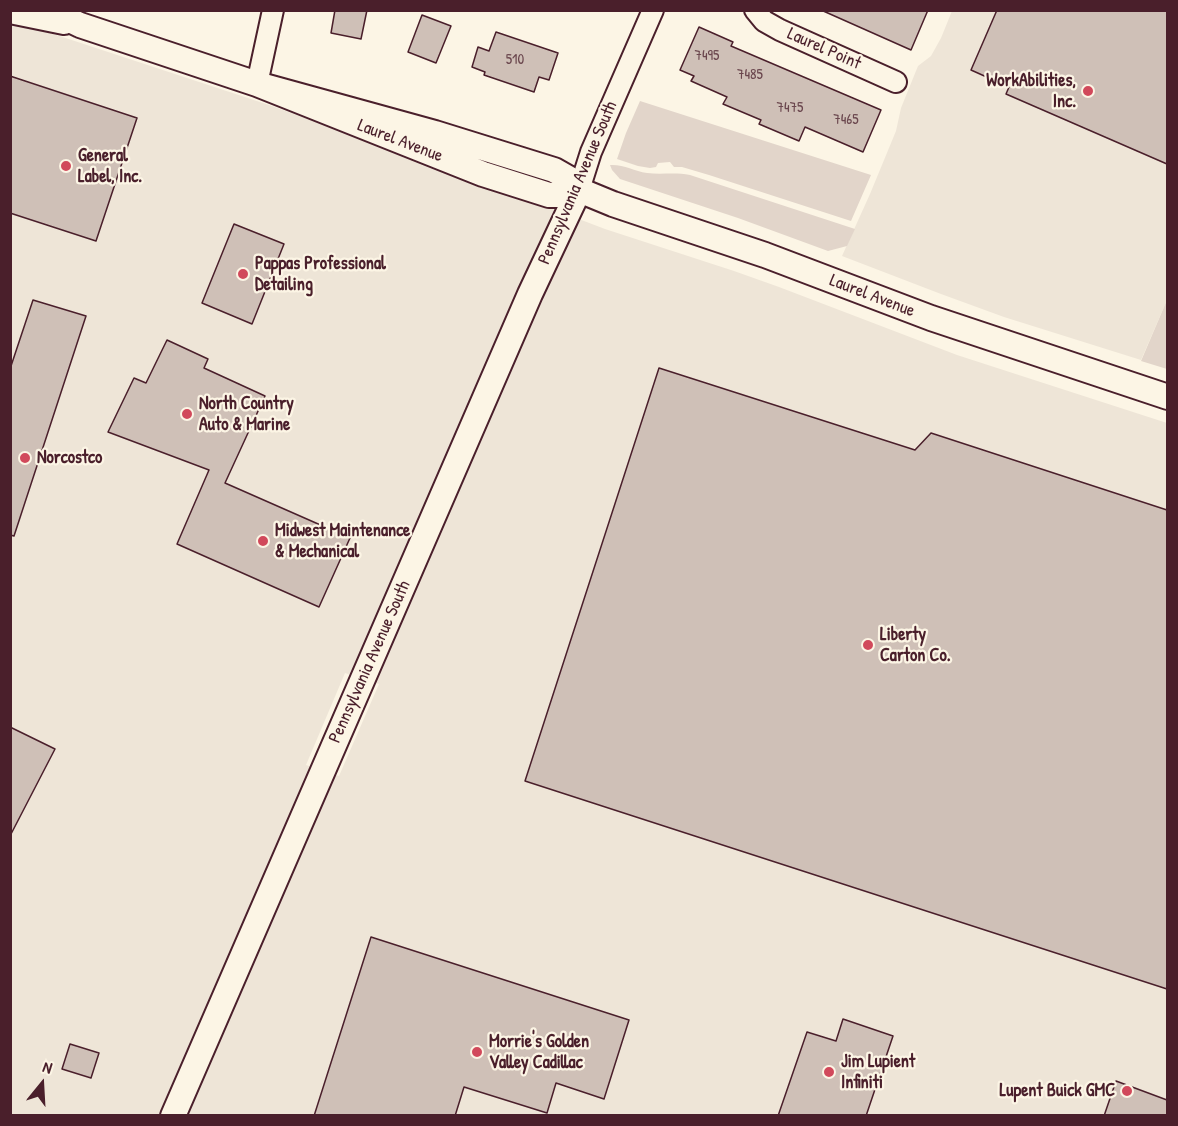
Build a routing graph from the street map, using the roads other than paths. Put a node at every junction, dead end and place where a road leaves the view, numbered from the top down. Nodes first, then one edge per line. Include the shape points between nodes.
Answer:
1 (49, 10) edge
2 (273, 10) edge
3 (653, 10) edge
4 (755, 10) edge
5 (10, 11) edge
6 (80, 25) junction
7 (896, 82) dead end
8 (257, 84) junction
9 (579, 190) junction
10 (1167, 397) edge
11 (173, 1116) edge

1 - 6 street, Laurel Avenue
2 - 8 street
3 - 9 street, Pennsylvania Avenue South via 591,152
4 - 7 street, Laurel Point via 780,30
5 - 6 street, Laurel Avenue
6 - 8 street, Laurel Avenue
8 - 9 street, Laurel Avenue via 554,170
9 - 10 street, Laurel Avenue via 931,318
9 - 11 street, Pennsylvania Avenue South

